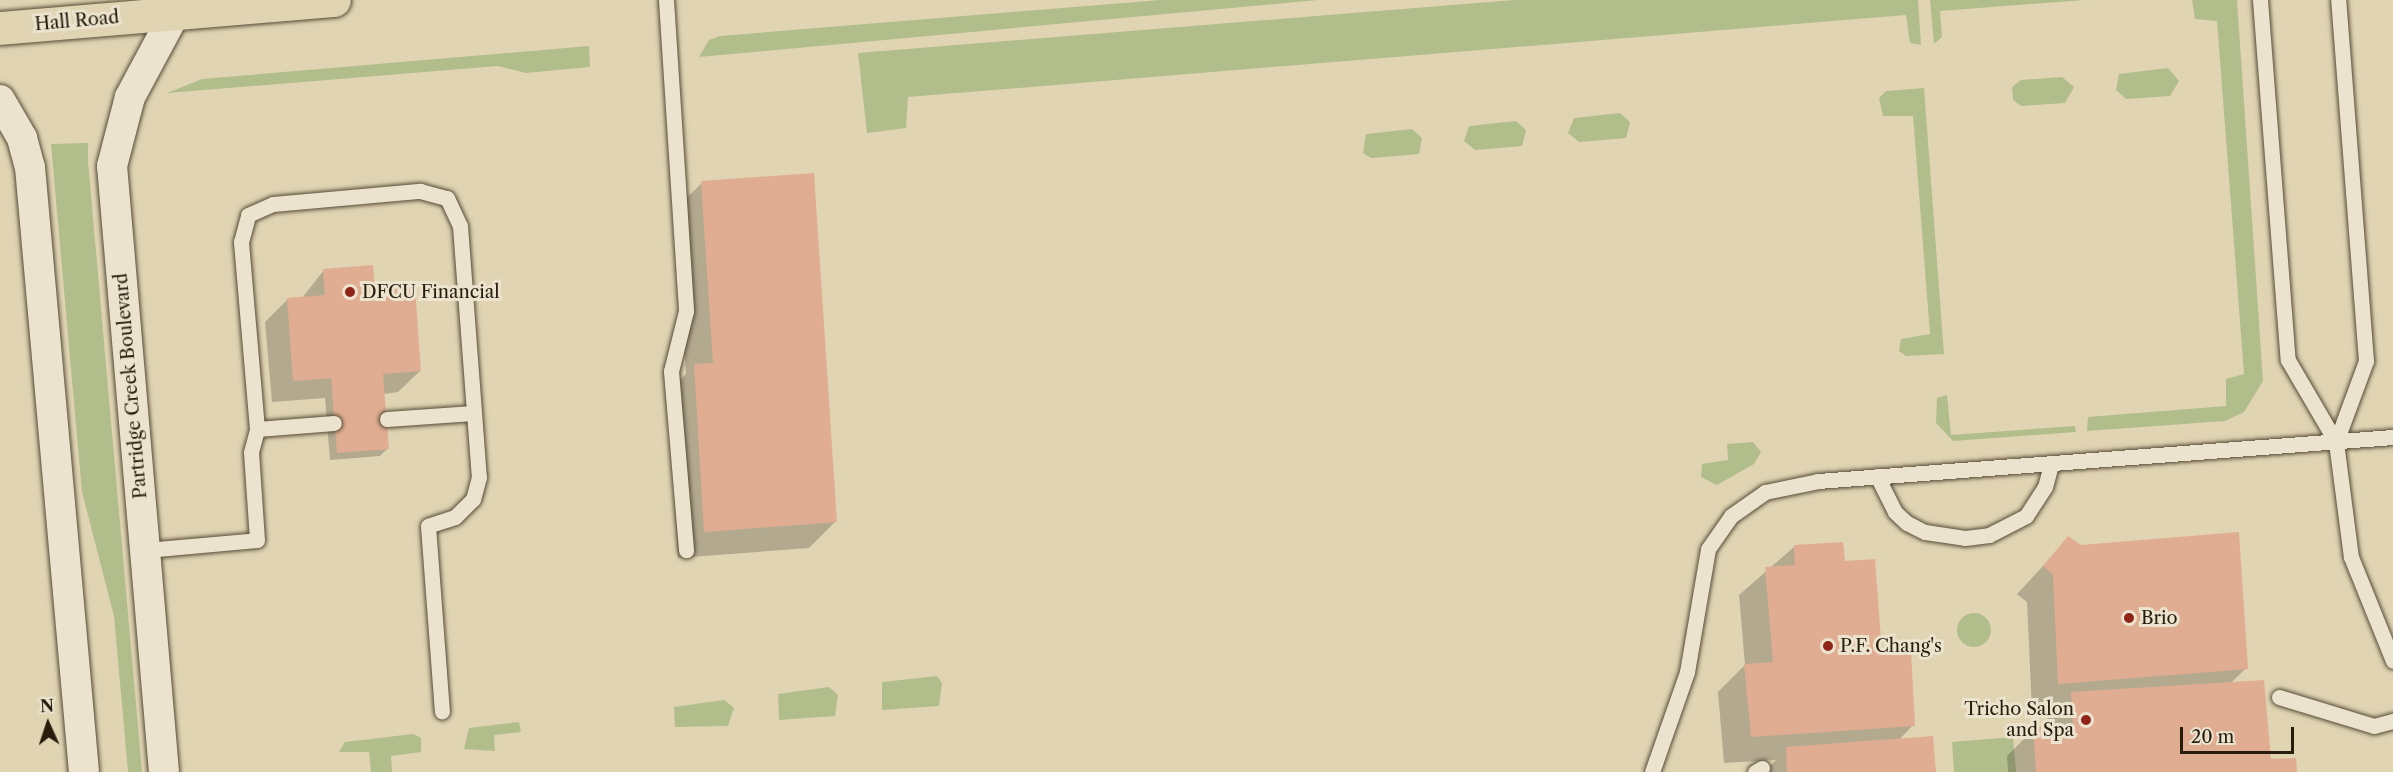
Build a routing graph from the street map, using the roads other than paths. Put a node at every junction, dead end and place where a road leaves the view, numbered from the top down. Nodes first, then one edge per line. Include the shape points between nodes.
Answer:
1 (334, 0) edge
2 (666, 0) edge
3 (2260, 0) edge
4 (2338, 0) edge
5 (175, 13) junction
6 (0, 28) edge
7 (0, 100) edge
8 (473, 413) junction
9 (387, 419) dead end
10 (334, 423) dead end
11 (257, 429) junction
12 (2393, 437) edge
13 (2336, 442) junction
14 (2050, 464) junction
15 (1877, 477) junction
16 (146, 550) junction
17 (686, 550) dead end
18 (2393, 661) edge
19 (2278, 698) dead end
20 (441, 711) dead end
21 (2393, 721) edge
22 (84, 772) edge
23 (164, 772) edge
24 (1652, 772) edge

1 - 5 highway, Hall Road
2 - 17 lane via 686,311 671,371
3 - 13 lane via 2288,360
4 - 13 lane via 2366,361
5 - 6 highway, Hall Road
5 - 16 street, Partridge Creek Boulevard via 130,97 112,166
7 - 22 street via 22,138 30,167
8 - 9 lane
8 - 11 lane via 460,226 447,198 420,191 273,204 248,215 242,242
8 - 20 lane via 479,477 473,499 455,517 428,526
10 - 11 lane
11 - 16 lane via 251,453 257,540
12 - 13 lane
13 - 14 lane
13 - 18 lane via 2351,557
14 - 15 lane
14 - 15 lane via 2045,487 2026,516 1989,536 1965,538 1945,537 1907,523 1895,512
15 - 24 lane via 1765,492 1746,502 1717,532 1701,570 1678,707
16 - 23 street, Partridge Creek Boulevard
19 - 21 lane via 2374,726

